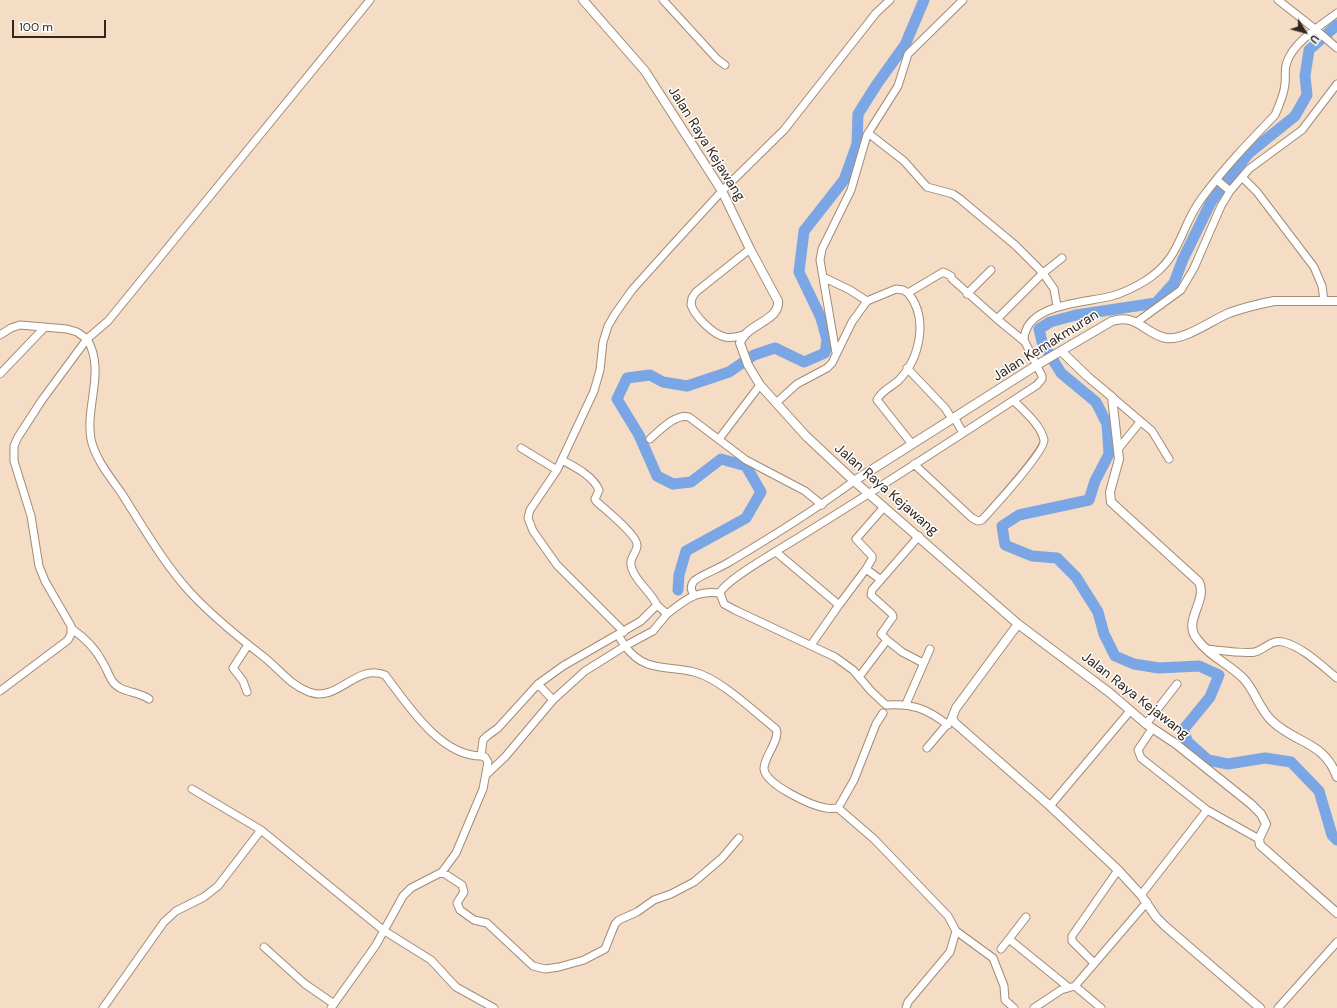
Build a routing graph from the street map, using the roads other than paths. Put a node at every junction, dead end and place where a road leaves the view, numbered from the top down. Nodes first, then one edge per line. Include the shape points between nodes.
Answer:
1 (370, 0) edge
2 (583, 0) edge
3 (663, 0) edge
4 (890, 0) edge
5 (964, 0) edge
6 (1278, 0) edge
7 (1337, 13) edge
8 (1315, 29) junction
9 (1337, 48) edge
10 (725, 65) dead end
11 (1337, 84) edge
12 (868, 132) junction
13 (1242, 177) junction
14 (1219, 181) junction
15 (1228, 189) junction
16 (722, 190) junction
17 (750, 249) junction
18 (1062, 258) dead end
19 (990, 270) dead end
20 (1043, 273) junction
21 (823, 277) junction
22 (908, 293) junction
23 (968, 294) junction
24 (867, 301) junction
25 (1324, 301) junction
26 (1337, 301) edge
27 (1057, 306) junction
28 (997, 318) junction
29 (1137, 322) junction
30 (44, 328) junction
31 (0, 335) edge
32 (744, 335) junction
33 (86, 339) junction
34 (1025, 342) junction
35 (836, 353) junction
36 (1058, 353) junction
37 (1037, 365) junction
38 (907, 368) junction
39 (0, 374) edge
40 (760, 385) junction
41 (1112, 397) junction
42 (1014, 400) junction
43 (776, 403) junction
44 (954, 418) junction
45 (1140, 422) junction
46 (962, 432) junction
47 (650, 439) dead end
48 (718, 439) junction
49 (912, 444) junction
50 (521, 448) dead end
51 (1119, 448) junction
52 (1169, 459) dead end
53 (562, 460) junction
54 (914, 464) junction
55 (555, 469) junction
56 (855, 481) junction
57 (868, 493) junction
58 (822, 505) junction
59 (884, 507) junction
60 (919, 536) junction
61 (776, 552) junction
62 (866, 569) junction
63 (881, 580) junction
64 (720, 592) junction
65 (693, 595) junction
66 (658, 605) junction
67 (839, 605) junction
68 (667, 614) junction
69 (1018, 624) junction
70 (72, 629) junction
71 (623, 639) junction
72 (887, 640) junction
73 (248, 645) junction
74 (811, 645) junction
75 (930, 649) dead end
76 (1206, 649) junction
77 (924, 664) junction
78 (859, 677) junction
79 (1337, 678) edge
80 (1178, 684) dead end
81 (540, 686) junction
82 (0, 691) edge
83 (247, 692) dead end
84 (551, 697) junction
85 (149, 699) dead end
86 (906, 704) junction
87 (1130, 711) junction
88 (883, 713) dead end
89 (950, 722) junction
90 (1149, 727) junction
91 (927, 748) dead end
92 (481, 754) junction
93 (487, 774) junction
94 (1337, 777) edge
95 (192, 789) dead end
96 (1050, 806) junction
97 (838, 808) junction
98 (1207, 810) junction
99 (261, 830) junction
100 (739, 838) dead end
101 (1259, 839) junction
102 (1118, 870) junction
103 (442, 872) junction
104 (1141, 895) junction
105 (1147, 902) junction
106 (1337, 913) edge
107 (1026, 917) dead end
108 (383, 930) junction
109 (956, 931) junction
110 (1009, 939) junction
111 (1337, 942) edge
112 (264, 947) dead end
113 (1001, 949) dead end
114 (1094, 964) junction
115 (1072, 987) junction
116 (333, 1006) edge
117 (103, 1008) edge
118 (494, 1008) edge
119 (906, 1008) edge
120 (1014, 1008) edge
121 (1034, 1008) edge
122 (1100, 1008) edge
123 (1260, 1008) edge
124 (1278, 1008) edge

1 - 33 street via 108,321
2 - 16 street, Jalan Raya Kejawang via 645,71
3 - 10 street
4 - 16 street via 876,14 784,130
5 - 12 street via 908,54 898,86
6 - 8 street
7 - 8 street
8 - 9 street
8 - 14 street via 1293,51 1287,62 1285,83 1275,116
11 - 13 street via 1302,130
12 - 20 street via 904,161 924,185 952,194 1015,245
12 - 21 street via 851,190 822,249 820,260
13 - 15 street
13 - 25 street via 1257,192 1314,267
14 - 15 street
14 - 27 street via 1192,213 1178,246 1154,276 1113,296
15 - 29 street via 1185,286
16 - 17 street, Jalan Raya Kejawang
16 - 53 street via 632,290 615,314 603,342 600,370 594,391
17 - 32 street, Jalan Raya Kejawang via 779,306 773,315
17 - 32 street via 696,292 691,305 698,316 717,333 725,337
18 - 20 street
19 - 23 street
20 - 27 street via 1054,289
20 - 28 street
21 - 24 street
21 - 35 street
22 - 23 street via 943,272 951,276
22 - 24 street via 896,289
22 - 38 street via 918,311 919,336 916,354
23 - 28 street
24 - 35 street via 852,322
25 - 26 street, Jalan Kemakmuran
25 - 29 street, Jalan Kemakmuran via 1264,303 1229,313 1191,332 1172,338 1166,338
27 - 34 street via 1034,319 1024,335
28 - 34 street
29 - 36 street, Jalan Kemakmuran via 1131,319 1112,321
30 - 31 street via 20,325
30 - 33 street via 67,329 77,332
30 - 39 street
32 - 40 street, Jalan Raya Kejawang via 740,343 748,365
33 - 70 street via 42,400 14,446 14,461 32,516 39,566
33 - 73 street via 95,357 90,421 91,440 98,455 176,575 190,592
34 - 37 street
35 - 43 street via 827,368 797,384
36 - 37 street, Jalan Kemakmuran
36 - 41 street
37 - 42 street via 1042,376 1040,382
37 - 44 street, Jalan Kemakmuran
38 - 44 street
38 - 49 street via 877,400
40 - 43 street, Jalan Raya Kejawang
40 - 48 street
41 - 45 street
41 - 51 street
42 - 46 street
42 - 54 street via 1035,423 1044,444 982,520 972,518
43 - 56 street, Jalan Raya Kejawang via 806,436
44 - 46 street
44 - 49 street, Jalan Kemakmuran
45 - 51 street
45 - 52 street via 1152,431
46 - 54 street
47 - 48 street via 664,427 685,416
48 - 58 street via 746,460 805,491
49 - 56 street, Jalan Kemakmuran
50 - 55 street
51 - 76 street via 1110,502 1199,582 1202,595 1192,626 1193,634
53 - 55 street
53 - 66 street via 586,475 598,487 596,501 621,523 636,542 637,547 631,560 632,570
54 - 57 street
55 - 71 street via 530,510 530,525 557,565
56 - 57 street, Jalan Raya Kejawang
56 - 58 street
57 - 59 street, Jalan Raya Kejawang
57 - 61 street
58 - 65 street via 723,567 697,579 692,584
59 - 60 street, Jalan Raya Kejawang
59 - 62 street via 856,539 872,556
60 - 63 street
60 - 69 street, Jalan Raya Kejawang
61 - 64 street via 725,585
61 - 67 street
62 - 63 street
62 - 67 street
63 - 72 street via 871,593 893,615 881,634
64 - 65 street
64 - 74 street via 721,600 728,606
65 - 68 street
66 - 68 street
66 - 71 street
67 - 74 street
68 - 71 street via 649,634
69 - 87 street, Jalan Raya Kejawang
69 - 89 street via 956,708
70 - 82 street via 68,640
70 - 85 street via 103,661 113,683
71 - 81 street via 563,666
71 - 84 street
71 - 97 street via 636,659 654,667 692,671 714,680 777,730 764,770 769,778 811,804
72 - 77 street
72 - 78 street
73 - 83 street via 233,668 243,681
73 - 92 street via 297,686 310,692 330,692 360,675 372,672 385,675 442,742 469,756
74 - 78 street via 843,662
75 - 77 street
76 - 79 street via 1254,652 1272,643 1283,642 1298,649
76 - 94 street via 1244,680 1273,722 1323,753 1333,766
77 - 86 street
78 - 86 street via 886,705
80 - 90 street
81 - 84 street
81 - 92 street via 483,740
84 - 93 street via 505,757
86 - 89 street
87 - 90 street, Jalan Raya Kejawang
87 - 96 street
88 - 97 street via 876,724 861,766
89 - 91 street
89 - 96 street via 956,723
90 - 98 street via 1140,747 1140,756
90 - 101 street, Jalan Raya Kejawang via 1176,744 1257,808 1266,824
92 - 93 street via 488,762
93 - 103 street via 456,853
95 - 99 street
96 - 102 street
97 - 109 street via 874,839 948,916
98 - 101 street
98 - 104 street
99 - 108 street
99 - 117 street via 218,886 204,897 176,911 164,922
100 - 103 street via 722,858 694,882 618,920 605,949 599,954 578,962 545,969 533,966 487,923 474,920 460,910 457,903 464,892 462,885
101 - 106 street via 1264,849
102 - 104 street
102 - 114 street via 1072,936 1072,941
103 - 108 street via 411,888 403,896
104 - 105 street
105 - 114 street
105 - 123 street via 1156,918
107 - 110 street
108 - 116 street via 376,945
108 - 118 street via 431,960 463,993
109 - 119 street via 950,952 908,1002
109 - 120 street via 993,958 1004,986 1006,1000
110 - 113 street
110 - 115 street
111 - 124 street
112 - 116 street
114 - 115 street
115 - 121 street via 1053,994
115 - 122 street

